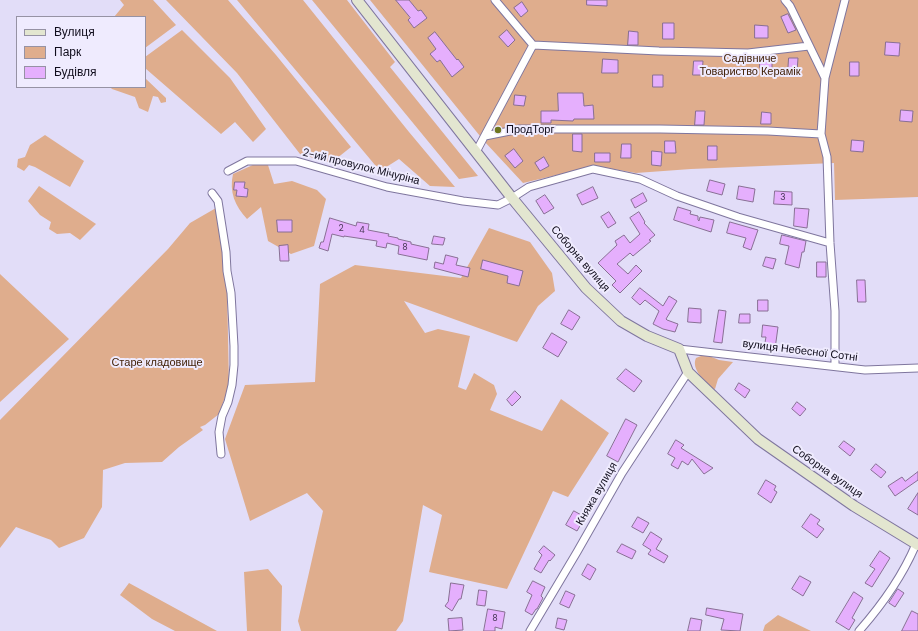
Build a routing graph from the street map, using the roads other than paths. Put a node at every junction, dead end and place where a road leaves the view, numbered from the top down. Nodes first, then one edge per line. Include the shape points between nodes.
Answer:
1 (357, 0) edge
2 (495, 0) edge
3 (785, 0) edge
4 (845, 0) edge
5 (532, 45) junction
6 (809, 46) junction
7 (825, 78) junction
8 (821, 134) junction
9 (484, 136) junction
10 (476, 152) junction
11 (228, 171) dead end
12 (212, 193) dead end
13 (512, 198) junction
14 (830, 243) junction
15 (679, 348) junction
16 (835, 366) junction
17 (918, 368) edge
18 (688, 372) junction
19 (221, 454) dead end
20 (917, 545) edge
21 (530, 631) edge
22 (859, 631) edge

1 - 10 main road, Соборна вулиця
2 - 5 street
3 - 6 street
4 - 7 street
5 - 6 street via 748,53
5 - 9 street
6 - 7 street
7 - 8 street
8 - 9 street via 660,129 520,130
8 - 14 street via 827,156
9 - 10 street
10 - 13 main road, Соборна вулиця
11 - 13 street, 2-ий провулок Мічуріна via 247,161 296,161 387,187 463,201 498,205
12 - 19 street via 218,201 226,252 234,346 232,385 219,432
13 - 14 street via 529,187 593,169 640,179 677,196 738,217
13 - 15 main road, Соборна вулиця via 586,288 621,321 646,336
14 - 16 street via 835,311
15 - 16 street, вулиця Небесної Сотні
15 - 18 main road, Соборна вулиця
16 - 17 street, вулиця Небесної Сотні via 864,370
18 - 20 main road, Соборна вулиця via 758,438 854,506
18 - 21 street, Княжа вулиця via 622,473
20 - 22 street, Соборна вулиця via 877,611

